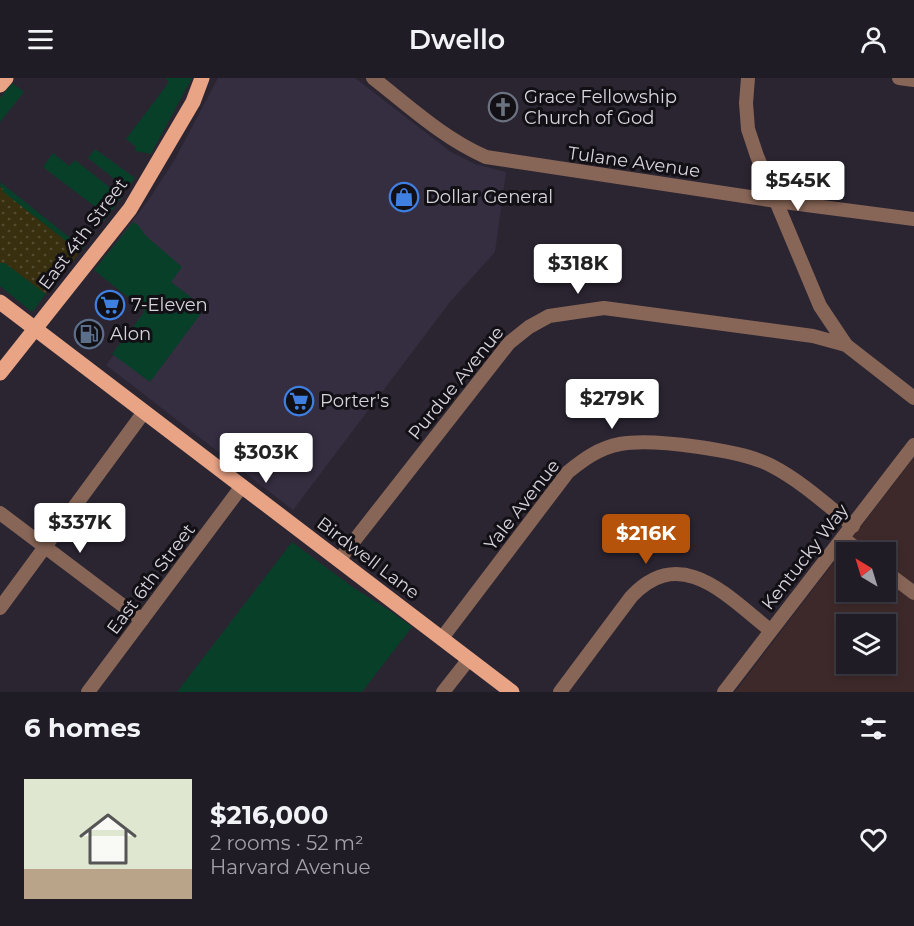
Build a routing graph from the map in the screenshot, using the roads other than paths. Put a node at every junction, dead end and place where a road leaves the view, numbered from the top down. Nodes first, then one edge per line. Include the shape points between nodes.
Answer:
1 (6, 78) edge
2 (202, 78) edge
3 (373, 78) edge
4 (748, 78) edge
5 (899, 78) edge
6 (914, 80) edge
7 (389, 84) edge
8 (0, 85) edge
9 (776, 201) junction
10 (914, 219) edge
11 (0, 302) edge
12 (35, 329) junction
13 (846, 345) junction
14 (0, 373) edge
15 (914, 398) edge
16 (144, 412) junction
17 (914, 445) edge
18 (242, 486) junction
19 (0, 513) edge
20 (853, 526) junction
21 (843, 538) junction
22 (848, 542) edge
23 (45, 548) junction
24 (339, 560) junction
25 (896, 579) edge
26 (914, 593) edge
27 (0, 608) edge
28 (142, 620) junction
29 (770, 630) junction
30 (442, 638) junction
31 (469, 659) junction
32 (88, 692) edge
33 (443, 692) edge
34 (512, 692) edge
35 (560, 692) edge
36 (724, 692) edge

1 - 8 main road
2 - 12 main road, East 4th Street via 193,102 130,209
3 - 7 street, Tulane Avenue
4 - 9 street via 748,129
5 - 6 street
7 - 9 street, Tulane Avenue via 443,134 486,157
9 - 10 street, Tulane Avenue
9 - 13 street via 820,306
11 - 12 main road, Birdwell Lane
12 - 14 main road, East 4th Street
12 - 16 main road, Birdwell Lane
13 - 15 street, Purdue Avenue
13 - 24 street, Purdue Avenue via 813,336 604,308 549,316 509,343
16 - 18 main road, Birdwell Lane
16 - 23 street
17 - 20 street, Kentucky Way
18 - 24 main road, Birdwell Lane
18 - 28 street, East 6th Street
19 - 23 street
20 - 21 street, Kentucky Way
20 - 30 street, Yale Avenue via 789,475 747,455 646,442 619,445 596,452 568,472
21 - 22 street
21 - 29 street, Kentucky Way
23 - 27 street
23 - 28 street
24 - 30 main road, Birdwell Lane
25 - 26 street
28 - 32 street, East 6th Street
29 - 35 street via 716,587 694,576 657,577 631,597
29 - 36 street, Kentucky Way
30 - 31 main road, Birdwell Lane
31 - 33 street
31 - 34 main road, Birdwell Lane

